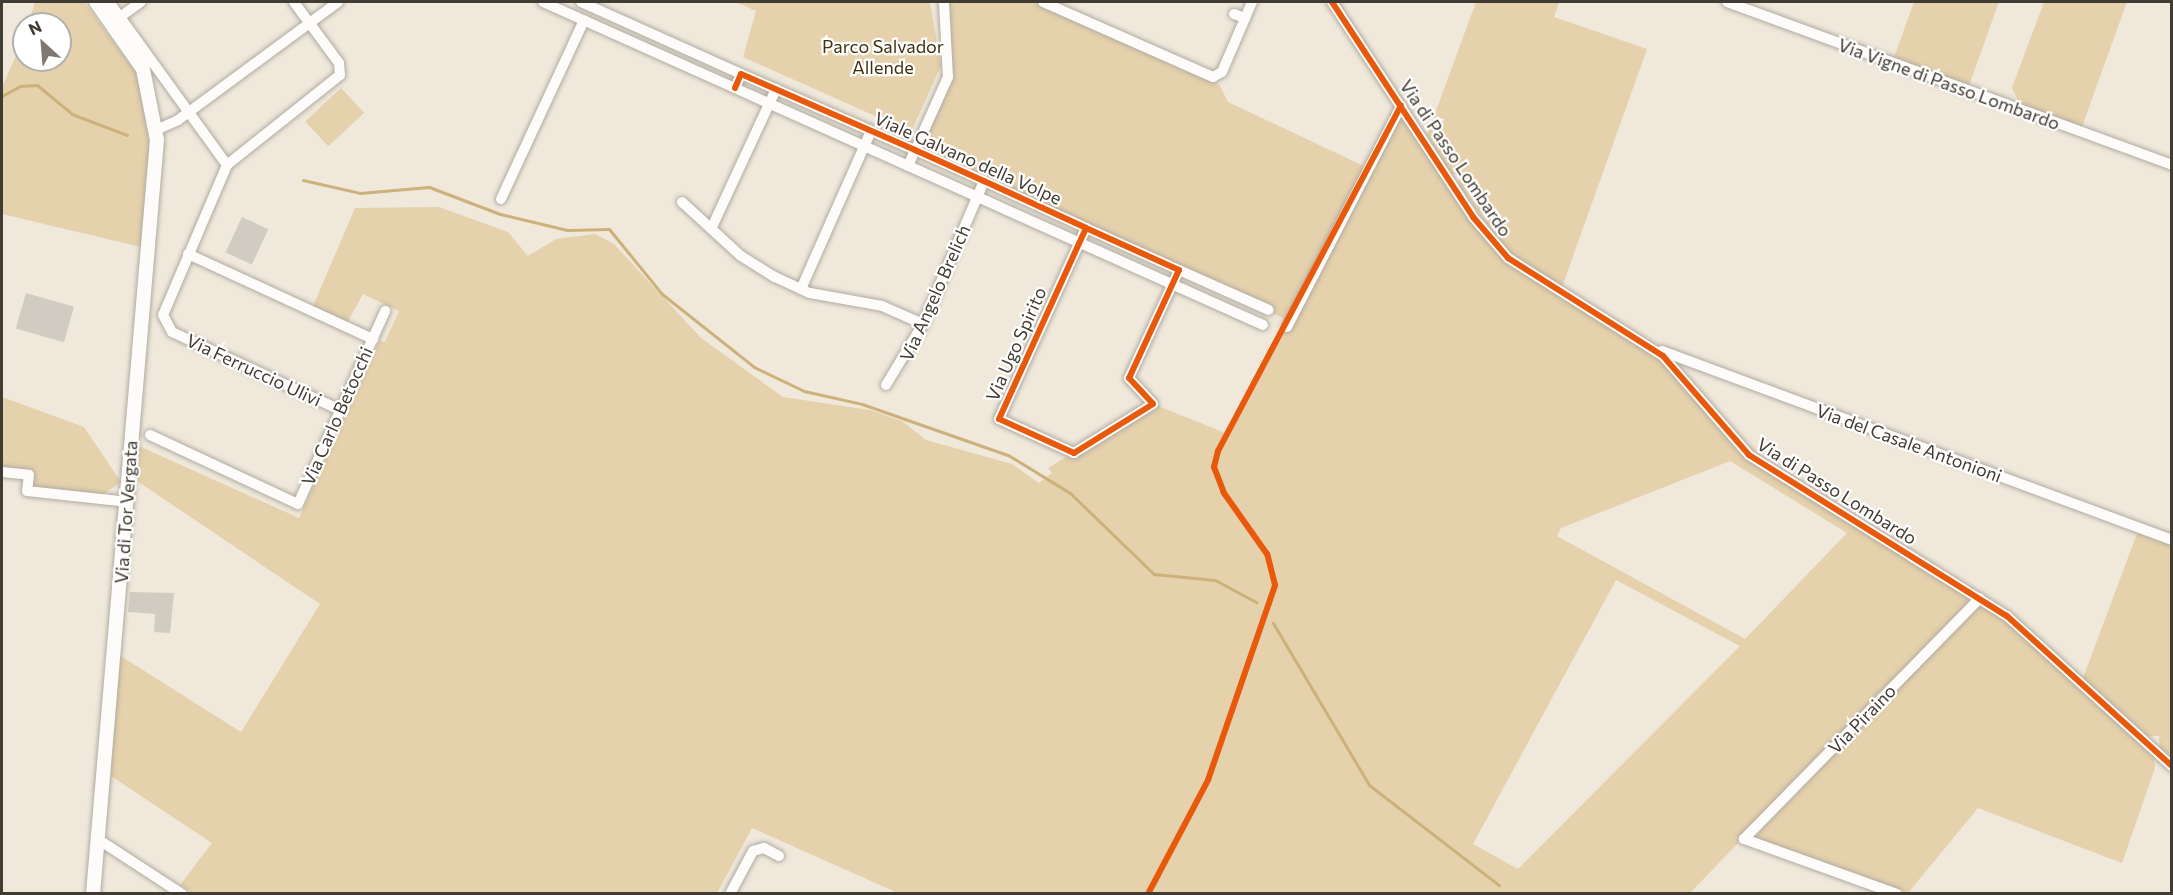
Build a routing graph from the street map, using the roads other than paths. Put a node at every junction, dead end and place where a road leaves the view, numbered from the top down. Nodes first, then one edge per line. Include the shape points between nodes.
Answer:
1 (96, 2) edge
2 (109, 2) edge
3 (141, 2) edge
4 (294, 2) edge
5 (338, 2) edge
6 (543, 2) edge
7 (581, 2) edge
8 (944, 2) edge
9 (1043, 2) edge
10 (1252, 2) edge
11 (1332, 2) edge
12 (1727, 2) edge
13 (1234, 14) dead end
14 (120, 17) junction
15 (1245, 18) junction
16 (584, 20) junction
17 (309, 22) junction
18 (741, 74) junction
19 (735, 88) junction
20 (776, 90) junction
21 (770, 104) junction
22 (1401, 106) junction
23 (189, 113) junction
24 (156, 130) junction
25 (870, 131) junction
26 (864, 146) junction
27 (915, 150) junction
28 (227, 165) junction
29 (2172, 165) edge
30 (908, 166) junction
31 (984, 182) junction
32 (978, 197) junction
33 (501, 199) dead end
34 (682, 202) dead end
35 (712, 227) junction
36 (1086, 228) junction
37 (1078, 243) junction
38 (188, 254) junction
39 (1179, 270) junction
40 (1171, 286) junction
41 (801, 289) junction
42 (1269, 309) dead end
43 (385, 311) dead end
44 (923, 324) junction
45 (1263, 325) dead end
46 (1287, 327) dead end
47 (372, 339) junction
48 (1648, 345) junction
49 (886, 385) dead end
50 (340, 410) junction
51 (150, 435) dead end
52 (2, 472) edge
53 (128, 502) junction
54 (2172, 540) edge
55 (1980, 598) junction
56 (2172, 766) edge
57 (96, 838) junction
58 (779, 856) dead end
59 (93, 894) edge
60 (182, 894) edge
61 (730, 894) edge
62 (1897, 894) edge

1 - 24 main road, Via di Tor Vergata via 143,69
2 - 14 street
3 - 14 street
4 - 17 street
5 - 17 street
6 - 16 street, Viale Galvano della Volpe
7 - 18 street, Viale Galvano della Volpe
8 - 27 street via 948,77
9 - 15 street via 1213,77 1222,72
10 - 15 street
11 - 22 street, Via di Passo Lombardo
12 - 29 street, Via Vigne di Passo Lombardo
13 - 15 street
14 - 23 street
16 - 19 street, Viale Galvano della Volpe
16 - 33 street
17 - 23 street
17 - 28 street via 339,63 340,75
18 - 19 street
18 - 20 street, Viale Galvano della Volpe
19 - 21 street, Viale Galvano della Volpe
20 - 21 street
20 - 25 street, Viale Galvano della Volpe
21 - 26 street, Viale Galvano della Volpe
21 - 35 street
22 - 46 street
22 - 48 street, Via di Passo Lombardo via 1501,251
23 - 24 street
23 - 28 street
24 - 53 main road, Via di Tor Vergata
25 - 26 street
25 - 27 street, Viale Galvano della Volpe
26 - 30 street, Viale Galvano della Volpe
26 - 41 street
27 - 30 street
27 - 31 street, Viale Galvano della Volpe
28 - 38 street, Via Ferruccio Ulivi
30 - 32 street, Viale Galvano della Volpe
31 - 32 street, Via Angelo Brelich
31 - 36 street, Viale Galvano della Volpe
32 - 37 street, Viale Galvano della Volpe
32 - 44 street, Via Angelo Brelich
34 - 35 street
35 - 41 street via 748,261
36 - 37 street, Via Ugo Spirito
36 - 39 street, Viale Galvano della Volpe
37 - 40 street, Viale Galvano della Volpe
37 - 40 street, Via Ugo Spirito via 999,419 1074,453 1157,407 1129,378
38 - 47 street
38 - 50 street, Via Ferruccio Ulivi via 165,301 163,315 172,332
39 - 40 street
39 - 42 street, Viale Galvano della Volpe
40 - 45 street, Viale Galvano della Volpe
41 - 44 street via 882,306
43 - 47 street, Via Carlo Betocchi
44 - 49 street, Via Angelo Brelich
47 - 50 street, Via Carlo Betocchi
48 - 54 street, Via del Casale Antonioni
48 - 55 street, Via di Passo Lombardo via 1671,363 1745,451
50 - 51 street, Via Carlo Betocchi via 298,504
52 - 53 street via 29,475 27,491
53 - 57 main road, Via di Tor Vergata
55 - 56 street, Via di Passo Lombardo via 2024,631
55 - 62 street, Via Piraino via 1744,839
57 - 59 main road, Via di Tor Vergata
57 - 60 street
58 - 61 street via 764,848 753,851

